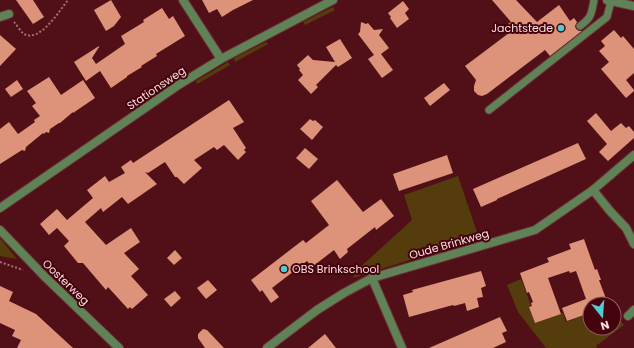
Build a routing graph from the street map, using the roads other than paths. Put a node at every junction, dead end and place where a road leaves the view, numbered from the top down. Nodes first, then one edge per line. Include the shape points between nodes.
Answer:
1 (183, 0) edge
2 (333, 0) edge
3 (594, 0) edge
4 (609, 1) edge
5 (634, 6) edge
6 (9, 14) road end
7 (0, 17) edge
8 (580, 26) dead end
9 (221, 59) junction
10 (489, 110) dead end
11 (634, 155) edge
12 (593, 190) junction
13 (0, 208) edge
14 (0, 230) edge
15 (634, 244) edge
16 (372, 278) junction
17 (119, 348) edge
18 (267, 348) edge
19 (402, 348) edge

1 - 9 street
2 - 9 street, Stationsweg
3 - 8 lane via 591,15
4 - 5 street
4 - 10 lane via 606,18
6 - 7 street
9 - 13 street, Stationsweg via 180,84
11 - 12 street, Oude Brinkweg
12 - 15 street via 626,228
12 - 16 street, Oude Brinkweg via 535,230
14 - 17 street, Oosterweg
16 - 18 street, Oude Brinkweg via 317,310
16 - 19 street

